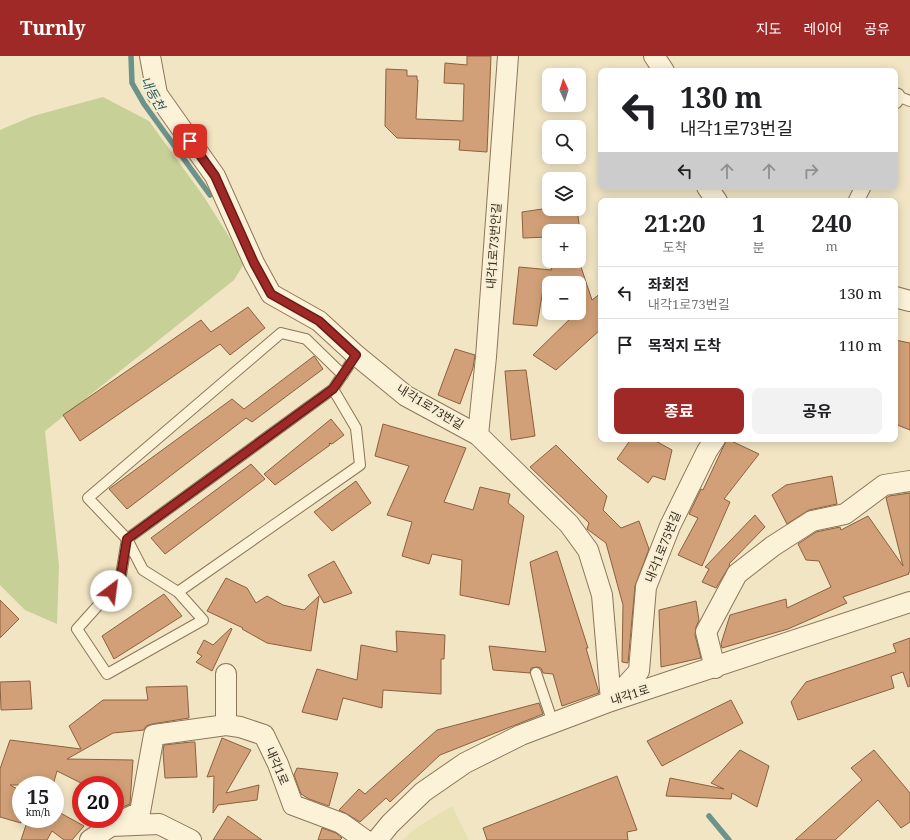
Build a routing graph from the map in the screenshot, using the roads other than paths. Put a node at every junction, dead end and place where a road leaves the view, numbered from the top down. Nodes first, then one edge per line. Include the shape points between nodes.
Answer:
1 (150, 56) edge
2 (508, 56) edge
3 (654, 56) edge
4 (662, 68) edge
5 (709, 190) edge
6 (716, 198) edge
7 (898, 298) edge
8 (910, 301) edge
9 (356, 355) junction
10 (343, 375) junction
11 (333, 389) junction
12 (478, 435) junction
13 (713, 442) edge
14 (910, 481) edge
15 (127, 539) junction
16 (178, 592) junction
17 (910, 602) edge
18 (715, 668) junction
19 (536, 673) dead end
20 (226, 674) dead end
21 (611, 701) junction
22 (553, 723) junction
23 (226, 725) junction
24 (124, 820) edge
25 (124, 825) edge
26 (108, 828) edge
27 (90, 840) edge
28 (189, 840) edge
29 (365, 840) edge
30 (377, 840) edge

1 - 9 street, 내각1로73번길 via 157,94 215,176 254,263 271,294 319,321
2 - 12 street, 내각1로73번안길
3 - 4 street
5 - 6 street
7 - 8 street
9 - 10 lane
9 - 12 street, 내각1로73번길 via 406,396
10 - 11 lane
10 - 15 lane via 306,339 281,334 88,498
11 - 15 lane
11 - 16 lane via 356,428 360,464
12 - 21 street, 내각1로73번길 via 569,524 588,550 602,596
13 - 21 street, 내각1로75번길 via 670,526 646,587 639,670
14 - 18 street via 884,486 845,514 812,521 773,546 737,574 706,632
15 - 16 lane via 143,570
15 - 16 lane via 120,581 77,629 107,674 203,620
17 - 18 street, 내각1로
18 - 21 street, 내각1로
19 - 22 lane
20 - 23 street
21 - 22 street, 내각1로
22 - 30 street, 내각1로 via 521,735 466,763 423,792
23 - 24 street via 154,734 140,812
23 - 29 street, 내각1로 via 264,735 278,764 292,805 341,823
25 - 28 street via 159,824
26 - 27 street

